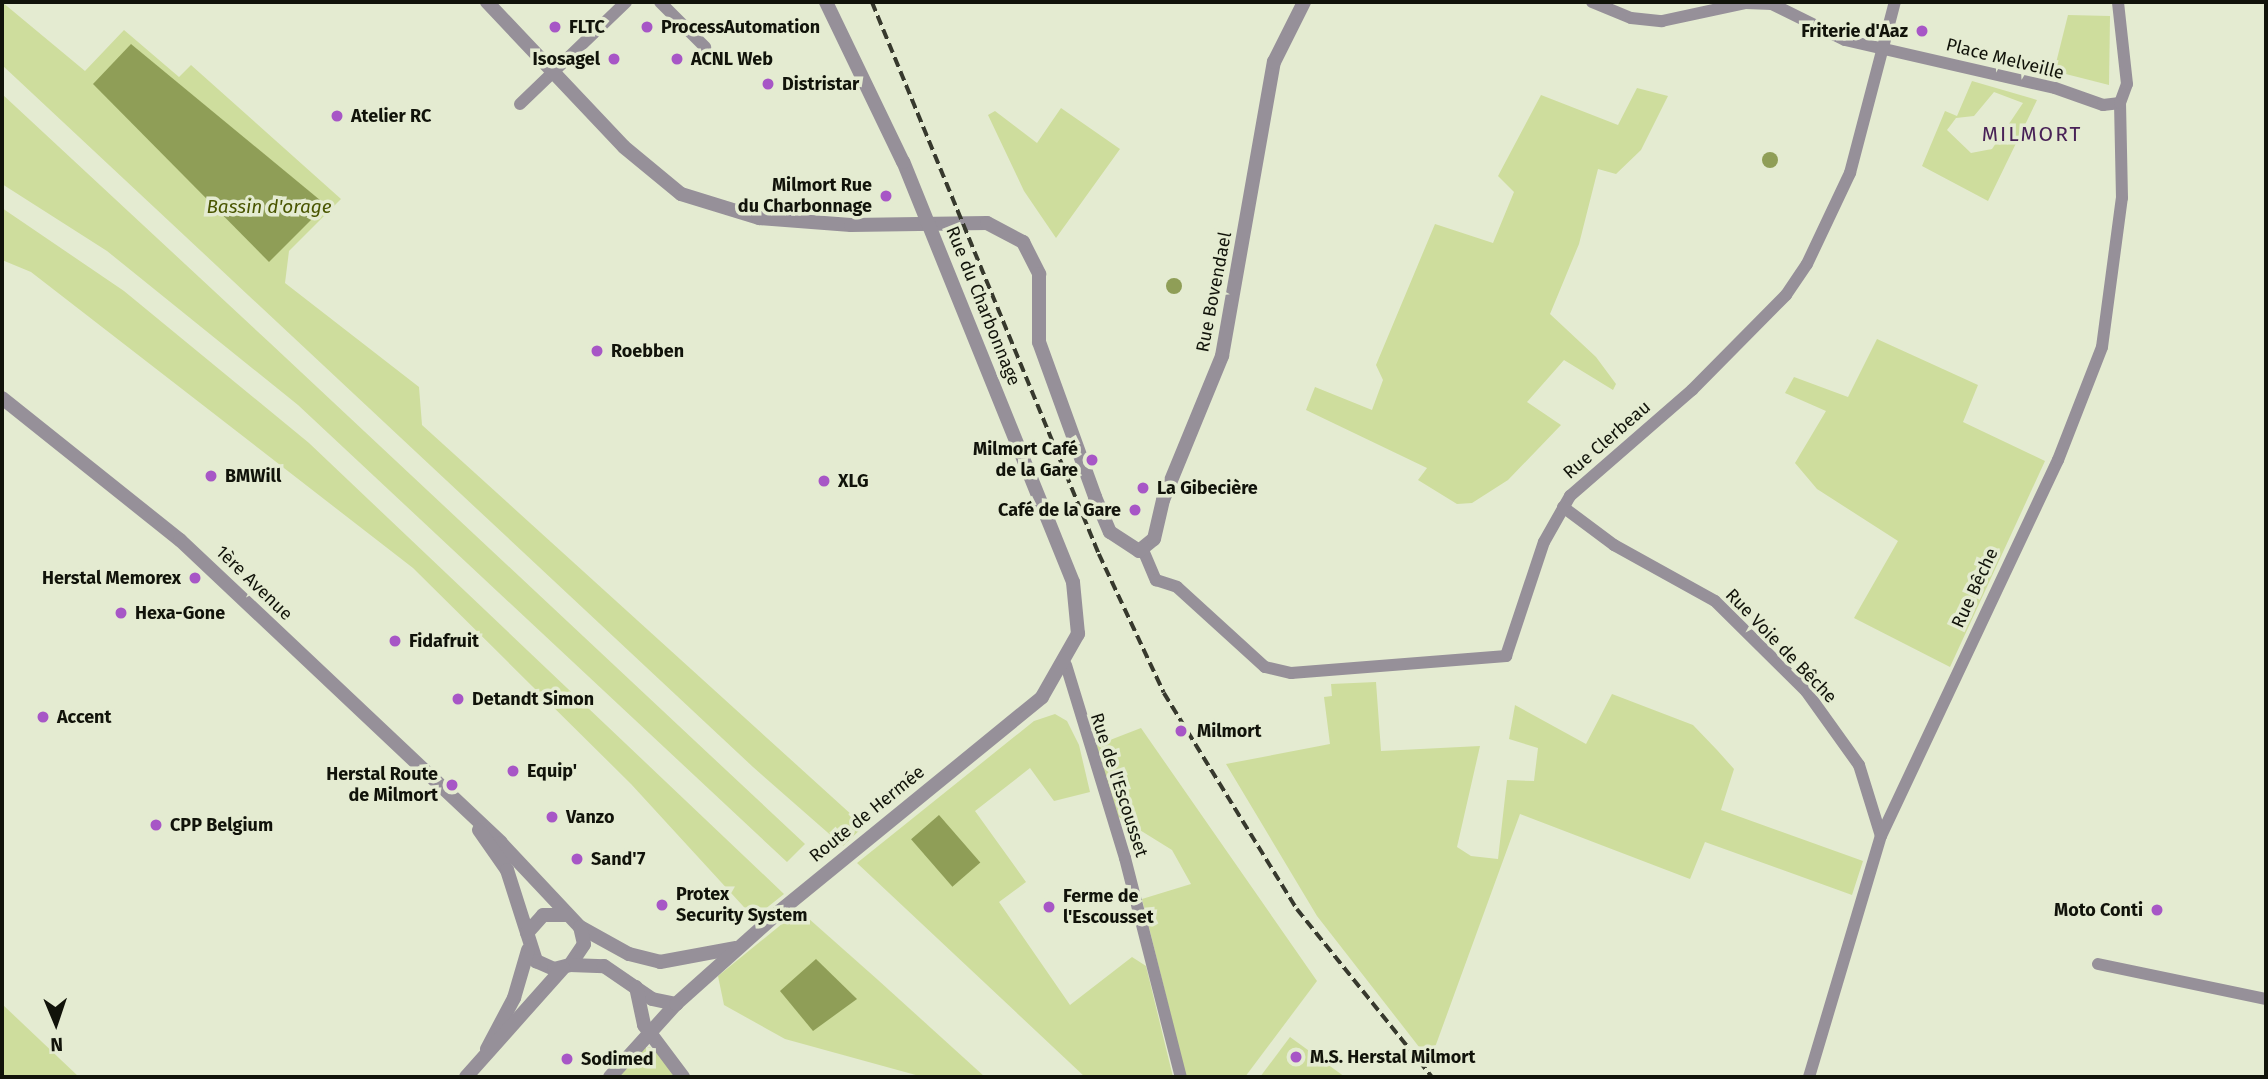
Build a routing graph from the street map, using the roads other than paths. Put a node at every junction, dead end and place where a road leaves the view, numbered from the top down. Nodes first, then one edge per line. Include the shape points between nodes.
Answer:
1 (487, 2) edge
2 (626, 2) edge
3 (660, 2) edge
4 (825, 2) edge
5 (1304, 2) edge
6 (1592, 2) edge
7 (1895, 2) edge
8 (2118, 2) edge
9 (1772, 3) edge
10 (705, 47) dead end
11 (1880, 47) junction
12 (553, 72) junction
13 (2120, 103) junction
14 (520, 104) dead end
15 (2, 398) edge
16 (1563, 507) junction
17 (1143, 550) junction
18 (1078, 634) joint
19 (1066, 665) junction
20 (466, 812) junction
21 (1881, 836) junction
22 (567, 915) junction
23 (580, 927) junction
24 (527, 933) junction
25 (740, 947) junction
26 (528, 950) junction
27 (678, 963) junction
28 (2098, 964) dead end
29 (567, 967) junction
30 (636, 988) junction
31 (693, 988) junction
32 (2266, 999) edge
33 (676, 1004) junction
34 (649, 1031) junction
35 (470, 1072) edge
36 (610, 1077) edge
37 (683, 1077) edge
38 (1181, 1077) edge
39 (1809, 1077) edge

1 - 12 street
2 - 12 street
3 - 10 street
4 - 18 street, Rue du Charbonnage via 903,162 1069,572
5 - 17 street, Rue Bovendael via 1275,62 1222,356 1163,500 1154,539
6 - 9 street via 1631,18 1662,21 1746,3
7 - 11 street, Rue Clerbeau
8 - 13 street, Rue Bêche via 2127,84
9 - 11 street, Place Melveille via 1845,40
11 - 13 street, Place Melveille via 2103,105
11 - 16 street, Rue Clerbeau via 1850,173 1800,274 1692,390 1586,478
12 - 14 street
12 - 17 street via 633,157 681,194 759,218 883,225 977,223 1007,229 1033,257 1040,286 1039,342 1094,497 1117,540
13 - 21 street, Rue Bêche via 2121,222 2102,347 2058,460
15 - 20 street, 1ère Avenue via 180,540
16 - 17 street, Rue Clerbeau via 1538,556 1513,647 1492,663 1292,673 1265,667 1177,587 1156,580
16 - 21 street, Rue Voie de Bêche via 1614,545 1715,601 1796,682 1859,765
18 - 19 street, Route de Hermée
19 - 25 street, Route de Hermée via 1042,697
19 - 38 street, Rue de l'Escousset via 1125,858
20 - 22 street, 1ère Avenue
20 - 24 street, 1ère Avenue via 507,870
21 - 39 street, Rue Bêche
22 - 23 street, 1ère Avenue
22 - 24 street via 543,915
23 - 27 street, 1ère Avenue via 629,954
23 - 29 street via 584,944
24 - 26 street, 1ère Avenue
25 - 27 street, 1ère Avenue
25 - 31 street, Route de Hermée
26 - 29 street via 545,967
26 - 35 street via 498,1033
27 - 31 street
28 - 32 street
29 - 30 street via 604,966
29 - 35 street
30 - 33 street
30 - 34 street
31 - 33 street, Route de Hermée
33 - 34 street, Route de Hermée
34 - 36 street, Route de Hermée
34 - 37 street

